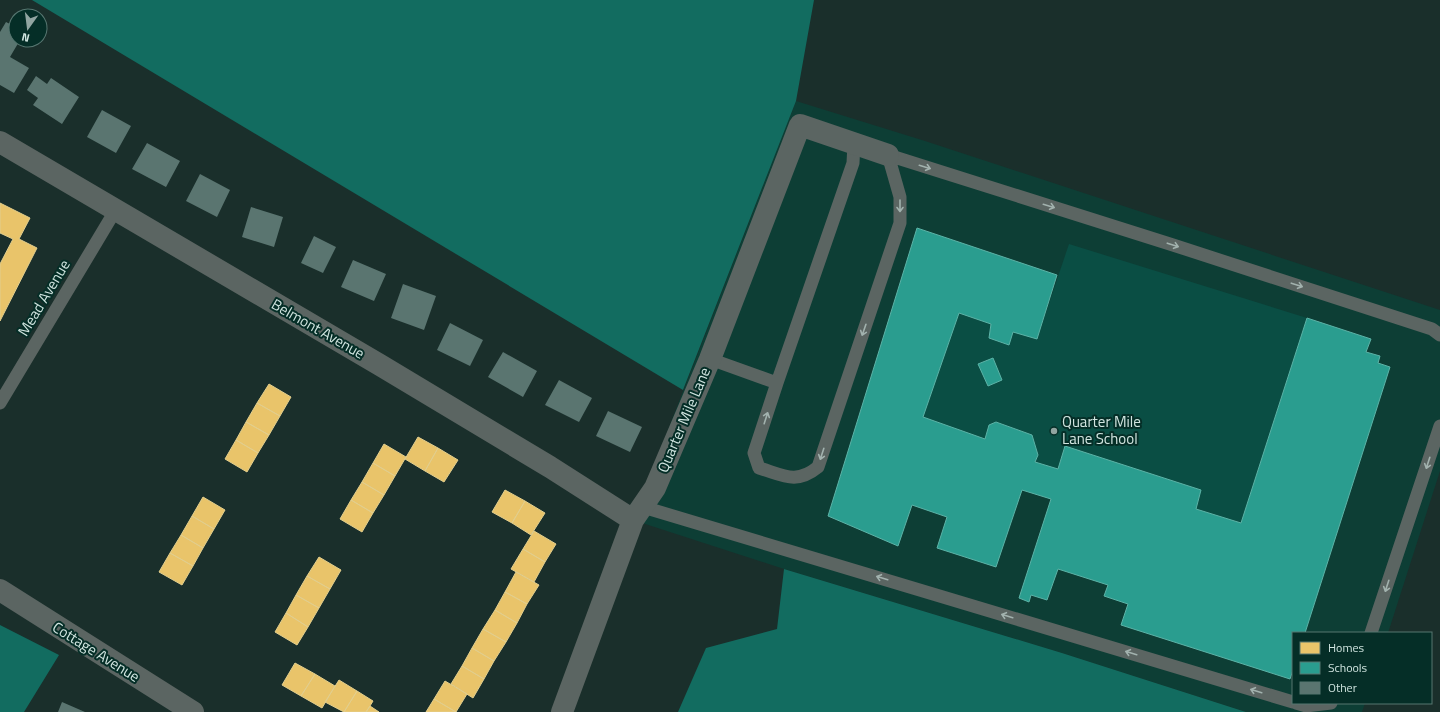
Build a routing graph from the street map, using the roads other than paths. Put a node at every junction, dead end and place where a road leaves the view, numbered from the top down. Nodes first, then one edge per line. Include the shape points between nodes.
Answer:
1 (0, 142) edge
2 (854, 143) junction
3 (888, 155) junction
4 (115, 211) junction
5 (1440, 335) edge
6 (710, 359) junction
7 (777, 383) junction
8 (0, 403) edge
9 (1440, 426) edge
10 (638, 514) junction
11 (0, 590) edge
12 (1371, 632) edge
13 (1292, 702) edge
14 (1298, 704) edge
15 (1323, 704) edge
16 (193, 712) edge
17 (562, 712) edge

1 - 4 street, Belmont Avenue
2 - 3 street
2 - 6 street, Quarter Mile Lane via 800,125
2 - 7 lane via 853,163
3 -> 5 lane via 1432,329
3 -> 7 lane via 900,197 900,223 818,467 807,476 791,478 759,468 754,453
4 - 8 lane, Mead Avenue
4 - 10 street, Belmont Avenue via 550,467
6 - 7 lane
6 - 10 street, Quarter Mile Lane via 655,488
9 -> 12 lane
13 -> 10 lane
10 - 17 street, Quarter Mile Lane
11 - 16 street, Cottage Avenue
14 - 15 lane

